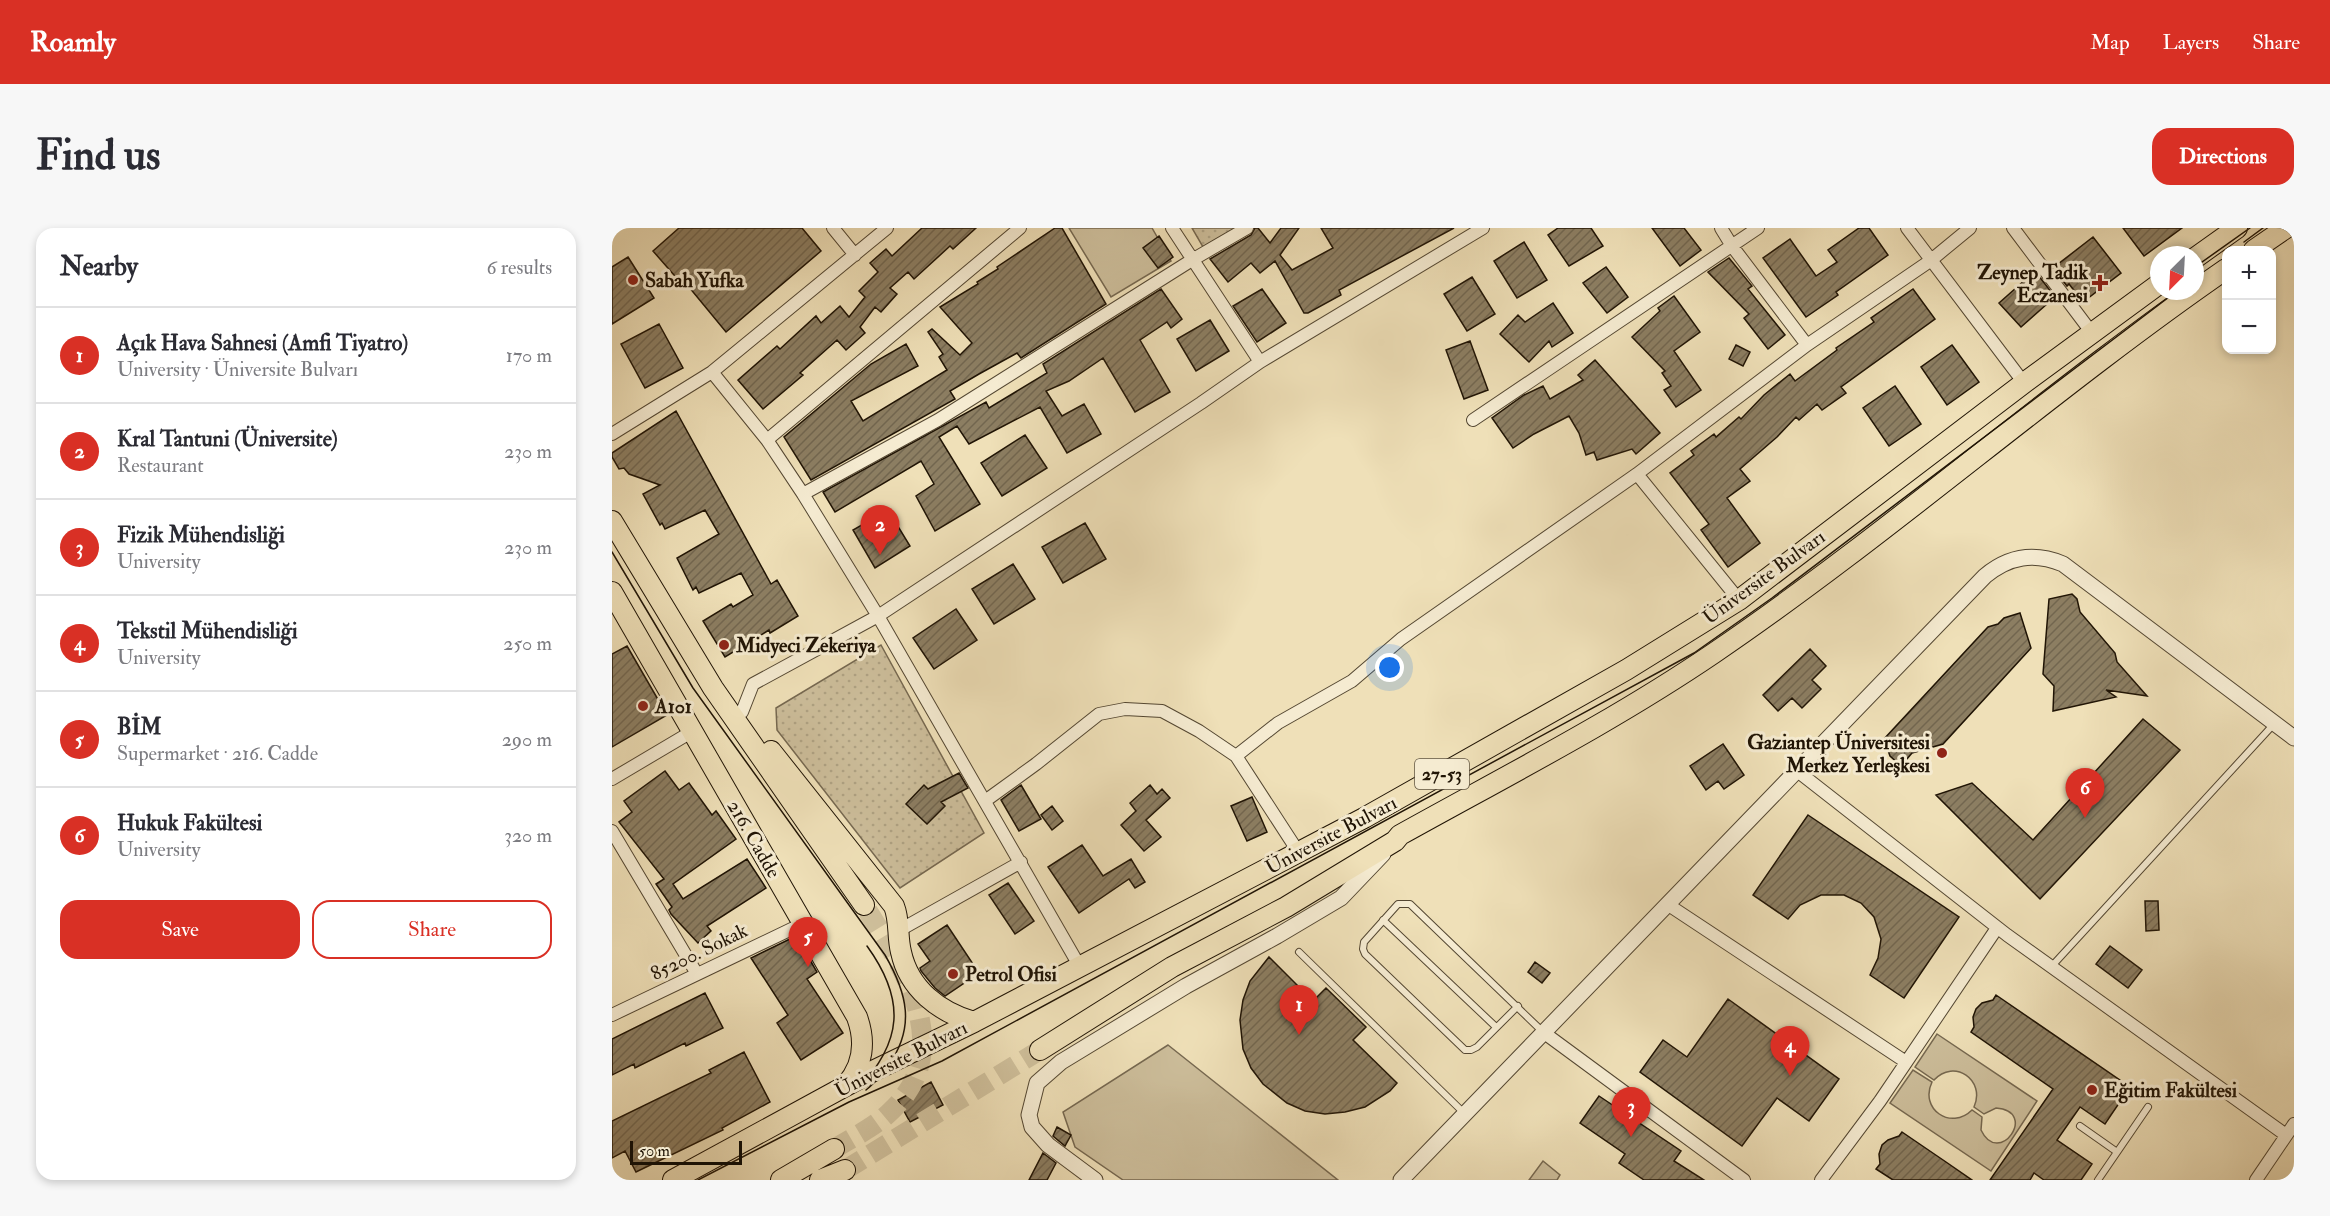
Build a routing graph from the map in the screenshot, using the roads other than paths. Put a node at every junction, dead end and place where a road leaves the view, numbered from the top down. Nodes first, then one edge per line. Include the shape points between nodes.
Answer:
1 (833, 228) edge
2 (887, 228) edge
3 (1020, 228) edge
4 (1172, 228) edge
5 (1247, 228) edge
6 (1483, 228) edge
7 (1721, 228) edge
8 (1758, 228) edge
9 (1907, 228) edge
10 (1970, 228) edge
11 (2013, 228) edge
12 (2237, 228) edge
13 (2286, 228) edge
14 (1731, 246) junction
15 (2260, 246) edge
16 (2204, 252) edge
17 (855, 255) junction
18 (1192, 260) junction
19 (1930, 261) junction
20 (2222, 272) edge
21 (2150, 291) edge
22 (2092, 333) junction
23 (1807, 345) junction
24 (1260, 362) junction
25 (712, 372) junction
26 (2024, 383) junction
27 (1473, 420) dead end
28 (612, 434) edge
29 (767, 440) junction
30 (1637, 474) junction
31 (803, 494) junction
32 (612, 521) edge
33 (612, 592) edge
34 (1739, 600) junction
35 (878, 616) junction
36 (713, 688) junction
37 (742, 712) junction
38 (2275, 724) junction
39 (693, 731) junction
40 (2294, 738) edge
41 (1236, 756) junction
42 (1796, 770) junction
43 (612, 779) edge
44 (985, 801) junction
45 (612, 831) edge
46 (1395, 841) junction
47 (1299, 853) junction
48 (1021, 862) junction
49 (1667, 904) junction
50 (864, 905) tunnel mouth
51 (1383, 920) junction
52 (802, 924) junction
53 (1997, 928) junction
54 (898, 931) junction
55 (1299, 952) dead end
56 (1080, 967) junction
57 (2051, 967) junction
58 (697, 974) junction
59 (1518, 1006) junction
60 (612, 1015) edge
61 (974, 1022) junction
62 (1496, 1027) junction
63 (1543, 1032) junction
64 (1040, 1050) tunnel mouth
65 (1906, 1062) junction
66 (842, 1089) junction
67 (2148, 1107) dead end
68 (1465, 1114) junction
69 (2294, 1124) edge
70 (2080, 1126) dead end
71 (2290, 1139) edge
72 (834, 1149) tunnel mouth
73 (2117, 1152) junction
74 (845, 1170) tunnel mouth
75 (673, 1180) edge
76 (781, 1180) edge
77 (820, 1180) edge
78 (1095, 1180) edge
79 (1401, 1180) edge
80 (1744, 1180) edge
81 (1821, 1180) edge
82 (2098, 1180) edge
83 (2256, 1180) edge

1 - 17 street
2 - 17 street
3 - 29 street
4 - 18 street
5 - 18 street
6 - 24 street
7 - 14 street
8 - 14 street
9 - 19 street
10 - 19 street
11 - 22 street
12 - 16 main road
13 - 15 main road
14 - 23 street
14 - 27 street
17 - 25 street
18 - 24 street
18 - 31 street via 938,420
19 - 23 street
19 - 26 street
20 - 46 main road, Üniversite Bulvarı via 1714,653 1608,719
21 - 22 main road, Üniversite Bulvarı / 27-53
22 - 26 main road, Üniversite Bulvarı / 27-53
23 - 30 street
24 - 35 street
25 - 28 street
25 - 29 street
26 - 34 main road, Üniversite Bulvarı / 27-53
29 - 31 street
30 - 34 street
30 - 41 street via 1401,639 1352,681 1278,723
31 - 35 street
32 - 36 main road
33 - 39 main road, 216. Cadde
34 - 47 main road, Üniversite Bulvarı / 27-53 via 1626,670
35 - 37 street via 753,684
35 - 44 street
36 - 37 main road
36 - 50 main road
37 - 54 main road via 889,899 897,914
38 - 40 street
38 - 42 street via 2063,564 2028,556 2004,562 1984,576
38 - 57 lane
39 - 43 street
39 - 52 main road, 216. Cadde
41 - 44 street via 1162,711 1125,709 1099,714
41 - 47 street
42 - 49 street
42 - 53 street
44 - 48 street
45 - 58 street
46 - 64 main road, Üniversite Bulvarı via 1286,907 1172,967
46 - 78 street via 1341,898 1186,986 1055,1067 1037,1083 1029,1115 1032,1127 1048,1145
47 - 56 main road, Üniversite Bulvarı / 27-53
48 - 54 street
48 - 56 street
49 - 63 street
49 - 65 street
51 - 59 lane via 1398,904 1410,904
51 - 62 lane
51 - 62 lane via 1364,942 1365,954 1465,1050 1477,1047
52 - 58 street, 85200. Sokak
52 - 66 main road, 216. Cadde via 857,1017 862,1034 857,1068
53 - 57 street
53 - 65 street
54 - 61 main road via 906,967 922,993 945,1011
55 - 68 lane
56 - 61 main road, Üniversite Bulvarı / 27-53
57 - 71 street
58 - 60 street, 85200. Sokak
59 - 62 lane
59 - 63 lane
61 - 66 main road, Üniversite Bulvarı / 27-53
63 - 68 street
63 - 80 street
65 - 81 street
66 - 75 main road, Üniversite Bulvarı / 27-53
67 - 73 lane
68 - 79 street
69 - 71 street
70 - 73 lane
71 - 83 street
72 - 76 main road
73 - 82 lane
74 - 77 main road

